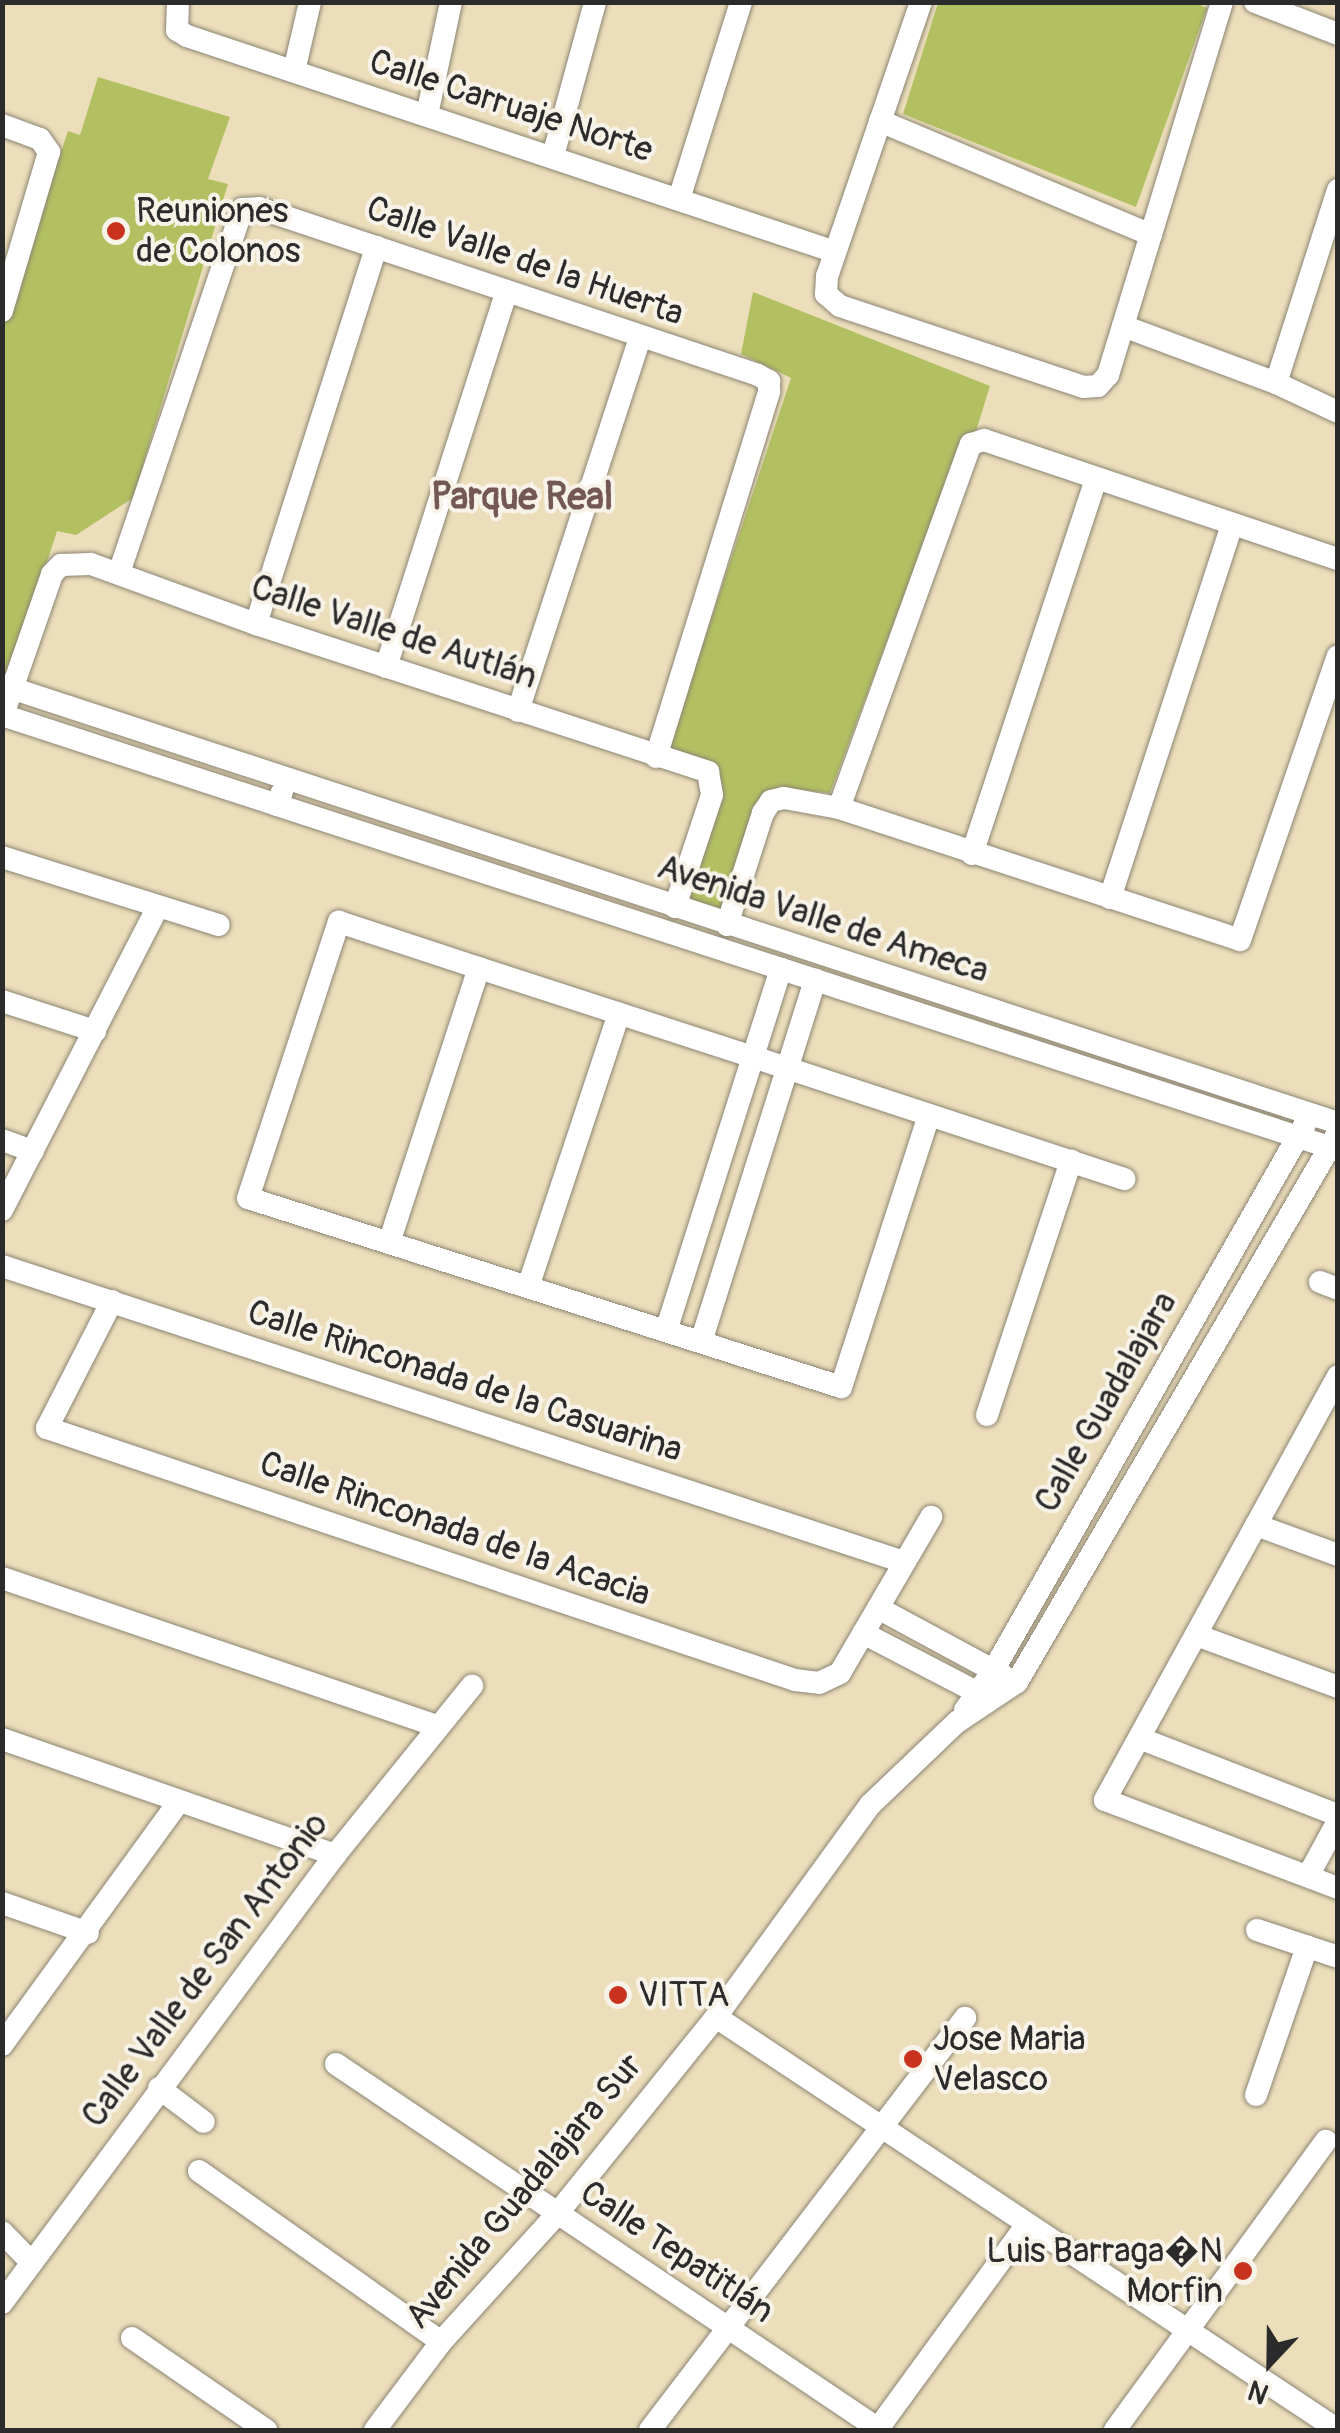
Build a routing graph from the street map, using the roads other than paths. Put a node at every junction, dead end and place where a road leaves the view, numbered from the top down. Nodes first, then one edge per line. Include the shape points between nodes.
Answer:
1 (310, 2) edge
2 (450, 2) edge
3 (596, 2) edge
4 (741, 2) edge
5 (921, 2) edge
6 (1222, 2) edge
7 (1256, 2) edge
8 (176, 10) edge
9 (1338, 34) edge
10 (294, 71) junction
11 (427, 115) junction
12 (880, 122) junction
13 (2, 125) edge
14 (553, 156) junction
15 (1338, 190) edge
16 (679, 199) junction
17 (1151, 236) junction
18 (376, 247) junction
19 (835, 252) junction
20 (506, 293) junction
21 (2, 311) edge
22 (1123, 326) junction
23 (640, 337) junction
24 (1276, 382) junction
25 (1338, 412) edge
26 (1095, 481) junction
27 (1232, 525) junction
28 (1338, 559) edge
29 (119, 573) junction
30 (256, 624) junction
31 (1338, 656) edge
32 (386, 667) junction
33 (8, 687) edge
34 (518, 711) junction
35 (3, 715) edge
36 (656, 757) junction
37 (288, 780) junction
38 (277, 804) junction
39 (839, 808) junction
40 (972, 854) junction
41 (2, 857) edge
42 (1110, 898) junction
43 (158, 907) junction
44 (674, 908) junction
45 (727, 924) junction
46 (219, 925) dead end
47 (479, 968) junction
48 (781, 969) junction
49 (815, 980) junction
50 (2, 1001) edge
51 (619, 1014) junction
52 (94, 1031) junction
53 (753, 1057) junction
54 (787, 1068) junction
55 (1311, 1114) junction
56 (929, 1115) junction
57 (1338, 1123) edge
58 (1298, 1137) junction
59 (2, 1140) edge
60 (1335, 1143) edge
61 (33, 1150) junction
62 (1071, 1161) junction
63 (1125, 1178) dead end
64 (2, 1210) edge
65 (388, 1243) junction
66 (2, 1266) edge
67 (528, 1287) junction
68 (112, 1301) junction
69 (1197, 1314) junction
70 (1223, 1328) junction
71 (666, 1331) junction
72 (701, 1342) junction
73 (1338, 1376) edge
74 (1329, 1410) edge
75 (987, 1414) dead end
76 (931, 1517) dead end
77 (1256, 1526) junction
78 (1338, 1555) edge
79 (904, 1562) junction
80 (2, 1578) edge
81 (878, 1608) junction
82 (863, 1633) junction
83 (1196, 1634) junction
84 (993, 1671) junction
85 (1016, 1682) junction
86 (472, 1686) dead end
87 (1338, 1687) edge
88 (984, 1696) junction
89 (437, 1726) junction
90 (1139, 1738) junction
91 (2, 1739) edge
92 (179, 1802) junction
93 (870, 1805) joint
94 (1338, 1818) edge
95 (336, 1854) junction
96 (1308, 1876) junction
97 (1338, 1888) edge
98 (2, 1903) edge
99 (1257, 1930) dead end
100 (88, 1933) junction
101 (1307, 1947) junction
102 (1338, 1957) edge
103 (716, 2017) junction
104 (964, 2018) dead end
105 (2, 2045) edge
106 (336, 2064) dead end
107 (159, 2088) junction
108 (1256, 2096) dead end
109 (204, 2122) dead end
110 (880, 2124) junction
111 (1326, 2141) dead end
112 (199, 2171) dead end
113 (557, 2214) junction
114 (1027, 2224) junction
115 (2, 2232) edge
116 (31, 2262) junction
117 (2, 2303) edge
118 (726, 2327) junction
119 (1188, 2332) junction
120 (132, 2338) dead end
121 (441, 2342) junction
122 (1329, 2421) edge
123 (266, 2430) edge
124 (375, 2430) edge
125 (650, 2430) edge
126 (878, 2430) edge
127 (1115, 2430) edge

1 - 10 street
2 - 11 street
3 - 14 street
4 - 16 street
5 - 12 street
6 - 17 street
7 - 9 street
8 - 10 street, Calle Carruaje Norte via 177,30 187,36
10 - 11 street, Calle Carruaje Norte
11 - 14 street, Calle Carruaje Norte
12 - 17 street
12 - 19 street
13 - 21 street via 40,139 49,152
14 - 16 street, Calle Carruaje Norte
15 - 24 street
16 - 19 street, Calle Carruaje Norte
17 - 22 street
18 - 20 street, Calle Valle de la Huerta
18 - 29 street, Calle Valle de la Huerta via 259,208 242,209
18 - 30 street
19 - 22 street via 826,294 840,306 1083,387 1098,386 1108,374
20 - 23 street, Calle Valle de la Huerta
20 - 32 street
22 - 24 street
23 - 34 street
23 - 36 street, Calle Valle de la Huerta via 768,381 769,392
24 - 25 street
26 - 27 street
26 - 39 street via 984,440 971,444
26 - 40 street
27 - 28 street
27 - 42 street
29 - 30 street, Calle Valle de Autlán
29 - 33 street, Calle Valle de Autlán via 72,563 52,574
30 - 32 street, Calle Valle de Autlán
31 - 42 street via 1240,940
32 - 34 street, Calle Valle de Autlán
33 - 35 street
33 - 37 street, Avenida Valle de Ameca
34 - 36 street, Calle Valle de Autlán
35 - 38 street
36 - 44 street, Calle Valle de Autlán via 708,772 713,781
37 - 38 street
37 - 44 street, Avenida Valle de Ameca
38 - 48 street
39 - 40 street
39 - 45 street via 784,798 771,802
40 - 42 street
41 - 43 street
43 - 46 street
43 - 52 street
44 - 45 street, Avenida Valle de Ameca
45 - 55 street, Avenida Valle de Ameca
47 - 51 street
47 - 65 street
47 - 65 street via 339,922 248,1198
48 - 49 street
48 - 53 street
49 - 54 street
49 - 58 street
50 - 52 street
51 - 53 street
51 - 67 street
52 - 61 street
53 - 54 street
53 - 71 street
54 - 56 street
54 - 72 street
55 - 57 street, Avenida Valle de Ameca
55 - 58 street, Calle Guadalajara
56 - 62 street
56 - 72 street via 841,1387
58 - 60 street
58 - 69 street, Calle Guadalajara
59 - 61 street
60 - 70 street, Calle Guadalajara
61 - 64 street
62 - 63 street
62 - 75 street
65 - 67 street
66 - 68 street, Calle Rinconada de la Casuarina
67 - 71 street
68 - 79 street, Calle Rinconada de la Casuarina
68 - 82 street, Calle Rinconada de la Acacia via 47,1428 795,1680 819,1683 840,1673
69 - 70 street via 1200,1334
69 - 84 street, Calle Guadalajara
70 - 85 street, Calle Guadalajara
71 - 72 street
73 - 74 street
74 - 77 street
76 - 79 street
77 - 78 street
77 - 83 street
79 - 81 street
80 - 89 street
81 - 82 street
81 - 84 street
82 - 88 street
83 - 87 street
83 - 90 street
84 - 85 street
84 - 88 street, Calle Guadalajara
85 - 88 street, Calle Guadalajara
86 - 89 street, Calle Valle de San Antonio
88 - 93 street, Calle Guadalajara
89 - 95 street, Calle Valle de San Antonio
90 - 94 street
90 - 96 street via 1106,1800
91 - 92 street
92 - 95 street
92 - 100 street
93 - 103 street, Avenida Guadalajara Sur
94 - 96 street
95 - 107 street, Calle Valle de San Antonio
96 - 97 street
98 - 100 street
99 - 101 street
100 - 105 street
101 - 102 street
101 - 108 street
103 - 110 street
103 - 113 street, Avenida Guadalajara Sur
104 - 110 street
106 - 113 street, Calle Tepatitlán
107 - 109 street
107 - 116 street, Calle Valle de San Antonio
110 - 114 street
110 - 118 street
111 - 119 street
112 - 121 street
113 - 118 street, Calle Tepatitlán
113 - 121 street, Avenida Guadalajara Sur
114 - 119 street
114 - 126 street
115 - 116 street
116 - 117 street, Calle Valle de San Antonio
118 - 125 street
118 - 126 street, Calle Tepatitlán
119 - 122 street
119 - 127 street
120 - 123 street
121 - 124 street, Avenida Guadalajara Sur

